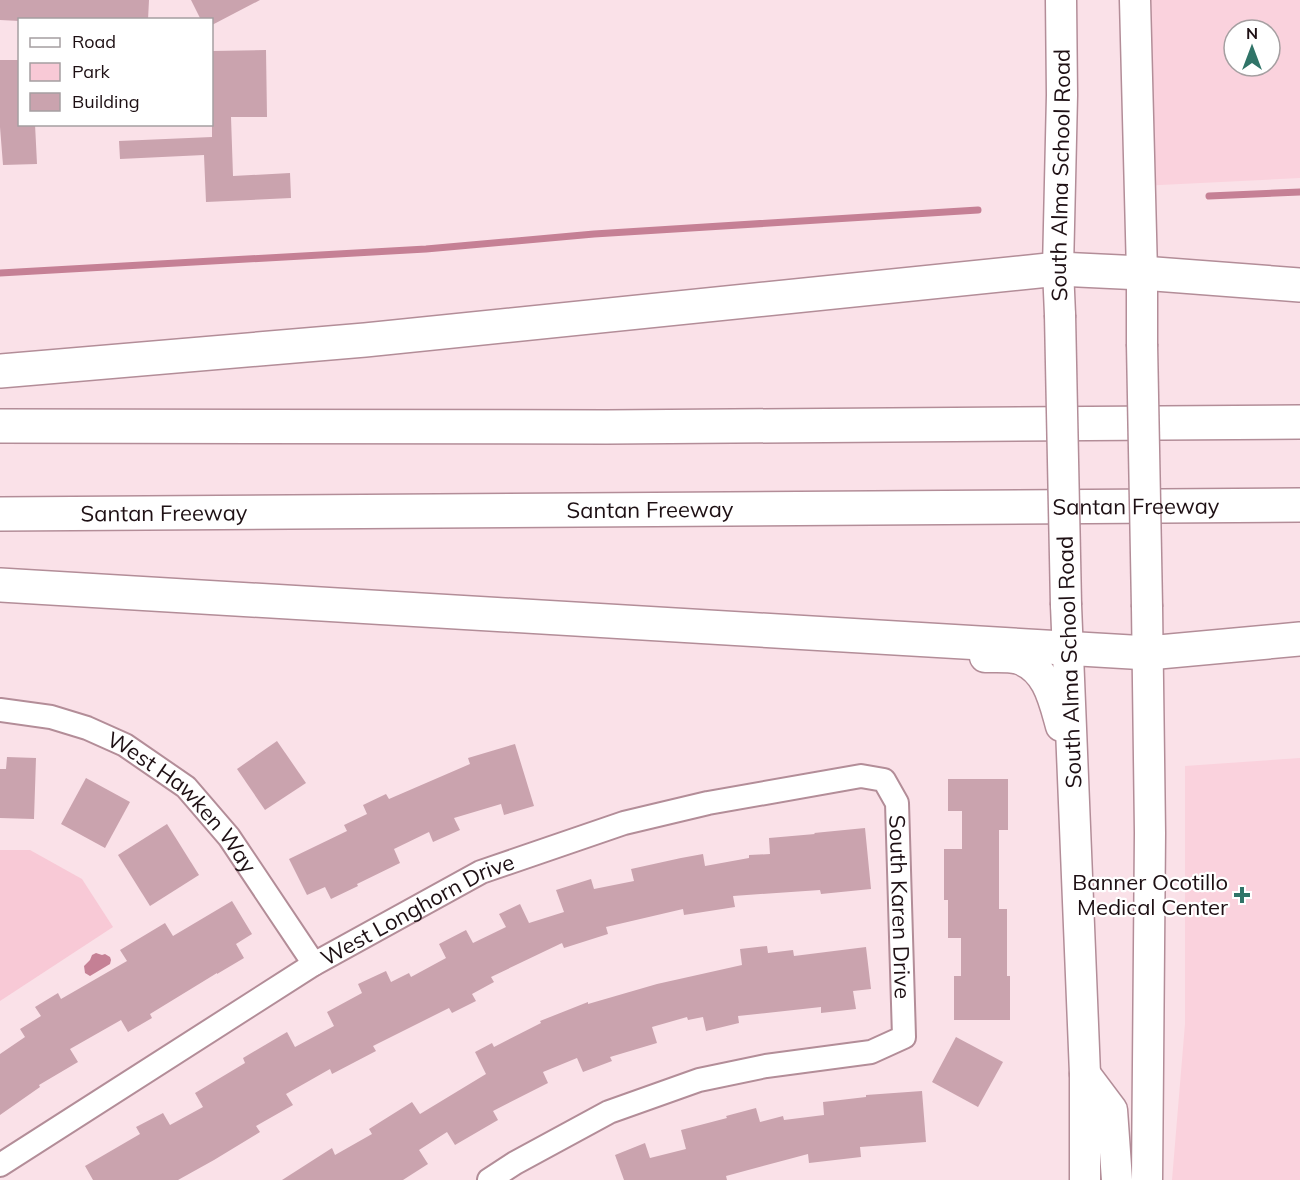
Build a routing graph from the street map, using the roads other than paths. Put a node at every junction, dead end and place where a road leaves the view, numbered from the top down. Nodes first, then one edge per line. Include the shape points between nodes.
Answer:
1 (1061, 0) edge
2 (1135, 0) edge
3 (1058, 269) junction
4 (1142, 273) junction
5 (1300, 285) edge
6 (0, 371) edge
7 (1300, 422) edge
8 (0, 426) edge
9 (1300, 505) edge
10 (0, 514) edge
11 (0, 585) edge
12 (628, 622) junction
13 (1300, 639) edge
14 (1067, 648) junction
15 (1148, 653) junction
16 (0, 710) edge
17 (1072, 768) junction
18 (884, 780) joint
19 (314, 964) junction
20 (1084, 1074) junction
21 (0, 1165) edge
22 (489, 1180) edge
23 (1085, 1180) edge
24 (1117, 1180) edge
25 (1147, 1180) edge

1 - 3 main road, South Alma School Road
2 - 4 main road
3 - 4 highway
3 - 6 highway via 365,340
3 - 14 main road, South Alma School Road, bridge
4 - 5 highway
4 - 15 main road, bridge
7 - 8 highway
9 - 10 highway, Santan Freeway
11 - 12 highway
12 - 14 highway
12 - 17 main road via 688,638 1018,659 1036,670 1053,696
13 - 15 highway
14 - 15 highway
14 - 17 main road, South Alma School Road
15 - 25 main road
16 - 19 street, West Hawken Way via 51,717 87,728 125,745 186,787 229,837
17 - 20 main road, South Alma School Road
18 - 19 street, West Longhorn Drive via 861,776 708,803 624,823 481,872
18 - 22 street, South Karen Drive via 897,803 904,1037 871,1052 766,1066 699,1080 609,1112
19 - 21 street, West Longhorn Drive
20 - 23 main road, South Alma School Road
20 - 24 main road via 1112,1110

